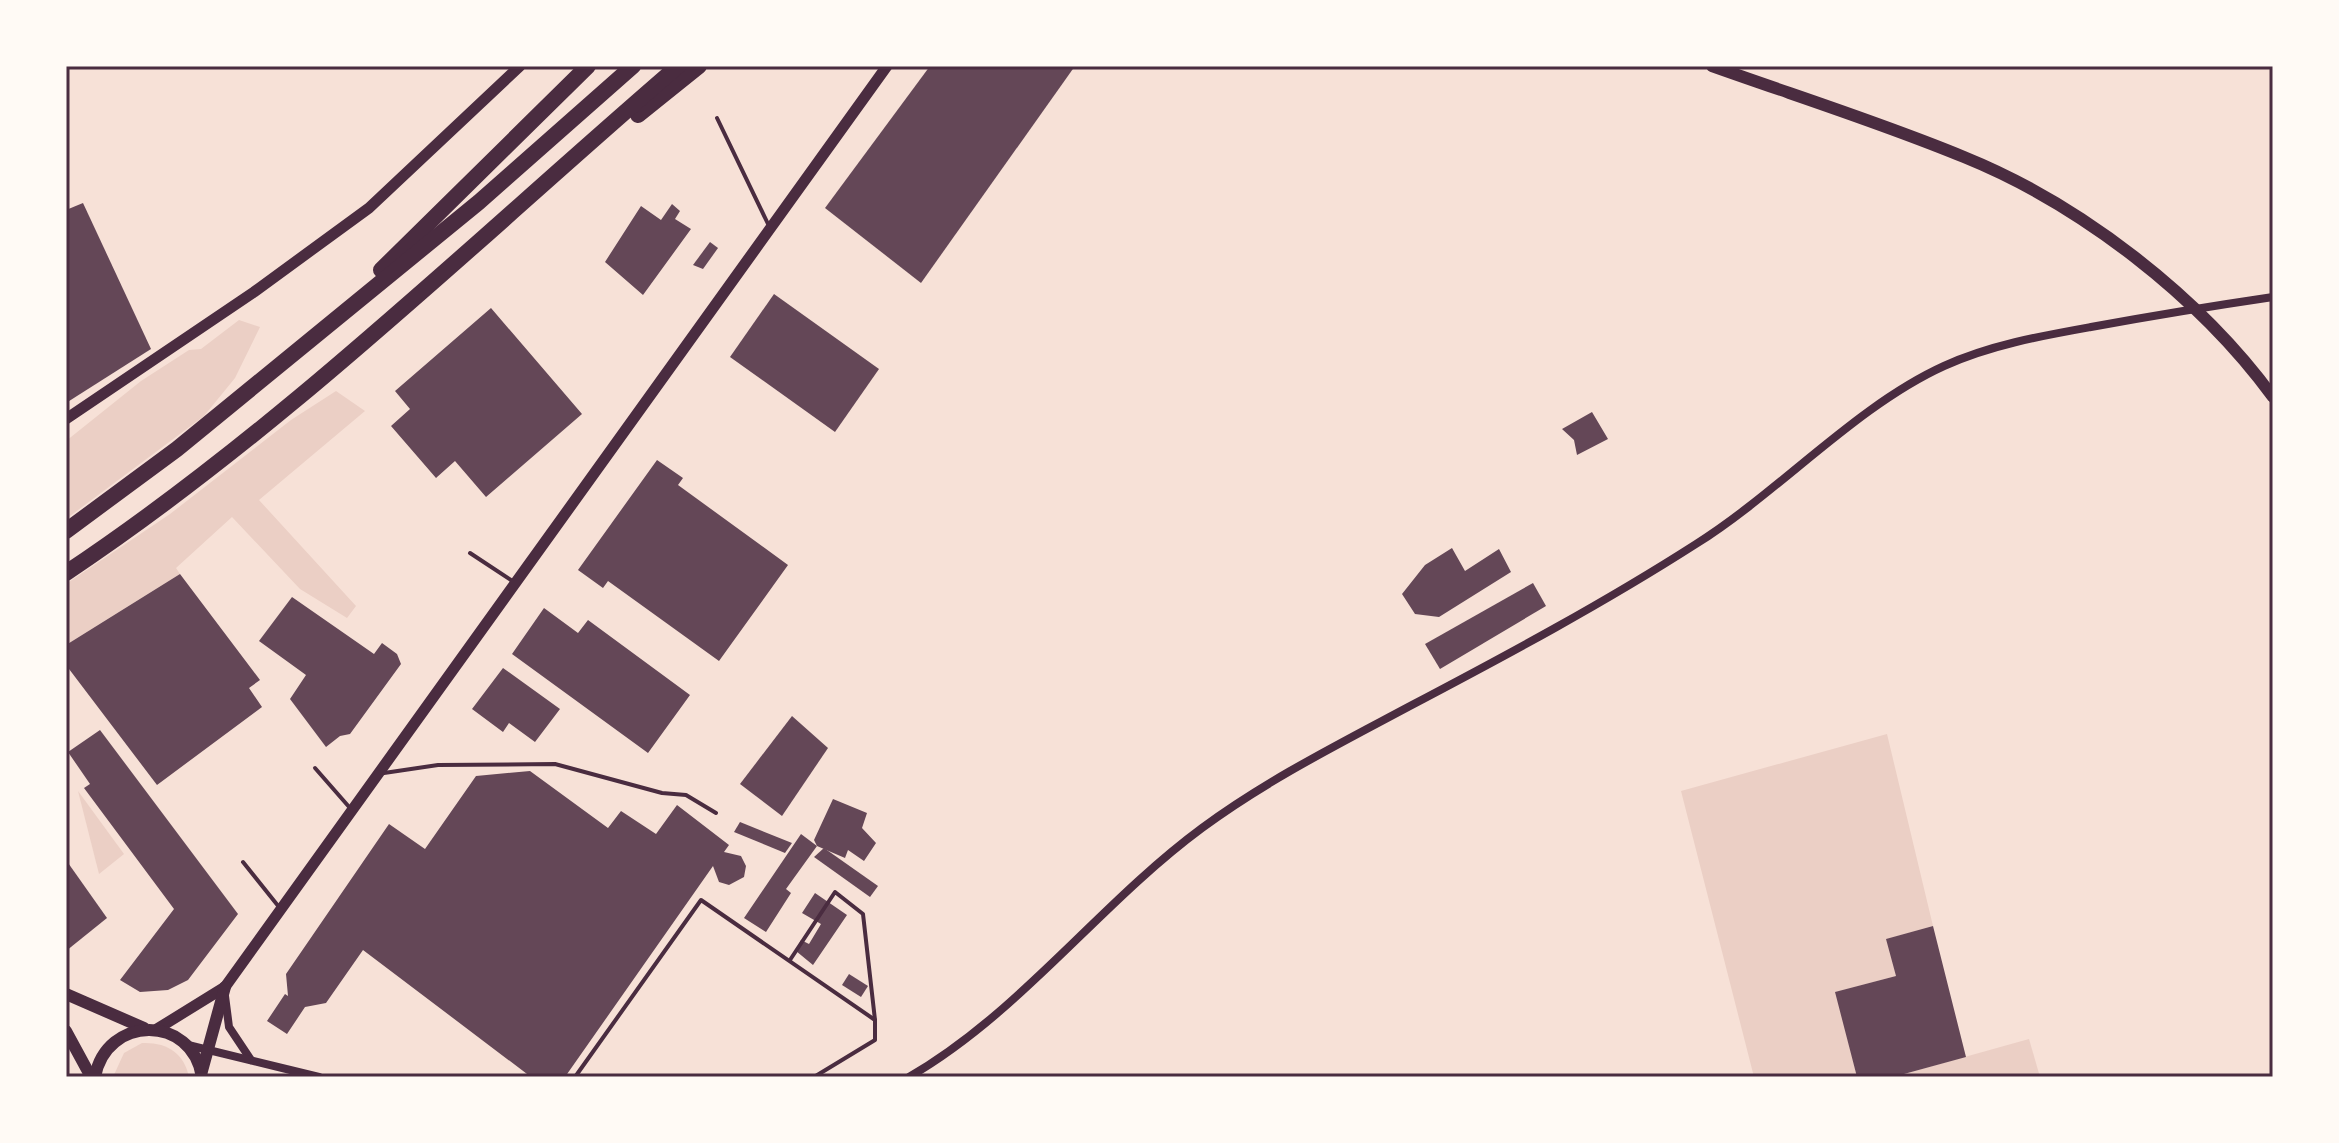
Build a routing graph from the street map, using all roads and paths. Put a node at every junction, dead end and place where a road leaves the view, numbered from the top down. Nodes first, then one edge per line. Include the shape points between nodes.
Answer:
1 (520, 66) edge
2 (588, 66) edge
3 (633, 66) edge
4 (678, 66) edge
5 (699, 66) edge
6 (887, 66) edge
7 (1712, 66) edge
8 (717, 118) dead end
9 (770, 228) junction
10 (480, 241) junction
11 (2273, 297) edge
12 (305, 344) junction
13 (2273, 397) edge
14 (66, 419) edge
15 (66, 531) edge
16 (470, 553) dead end
17 (66, 573) edge
18 (516, 583) junction
19 (315, 768) dead end
20 (381, 774) junction
21 (354, 812) junction
22 (716, 813) dead end
23 (243, 862) dead end
24 (283, 911) junction
25 (790, 960) junction
26 (225, 987) junction
27 (66, 994) edge
28 (875, 1020) junction
29 (150, 1028) junction
30 (66, 1031) edge
31 (187, 1045) junction
32 (206, 1050) junction
33 (252, 1060) junction
34 (202, 1076) edge
35 (93, 1077) edge
36 (319, 1077) edge
37 (575, 1077) edge
38 (814, 1077) edge
39 (909, 1077) edge

1 - 14 street via 369,208
2 - 12 highway
3 - 12 highway via 479,202
4 - 10 highway
5 - 10 highway
6 - 9 street
7 - 13 main road via 1966,157 2047,199 2176,291
8 - 9 lane
9 - 18 street
10 - 17 highway via 214,465
11 - 39 street via 2051,334 1968,356 1921,378 1694,546 1226,811 1174,851 968,1036
12 - 15 highway
16 - 18 lane
18 - 20 street
19 - 21 lane
20 - 21 street
20 - 22 lane via 438,765 555,764 686,795
21 - 24 street
23 - 24 lane
24 - 26 street
25 - 28 lane
25 - 28 lane via 835,892 863,914
25 - 37 lane via 701,900
26 - 29 street
26 - 32 main road
26 - 33 street via 229,1027
27 - 29 main road
28 - 38 lane via 875,1040
29 - 31 main road
29 - 35 main road via 125,1034 108,1046
30 - 35 main road
31 - 32 street
31 - 34 main road
32 - 33 street
32 - 34 main road
33 - 36 street

